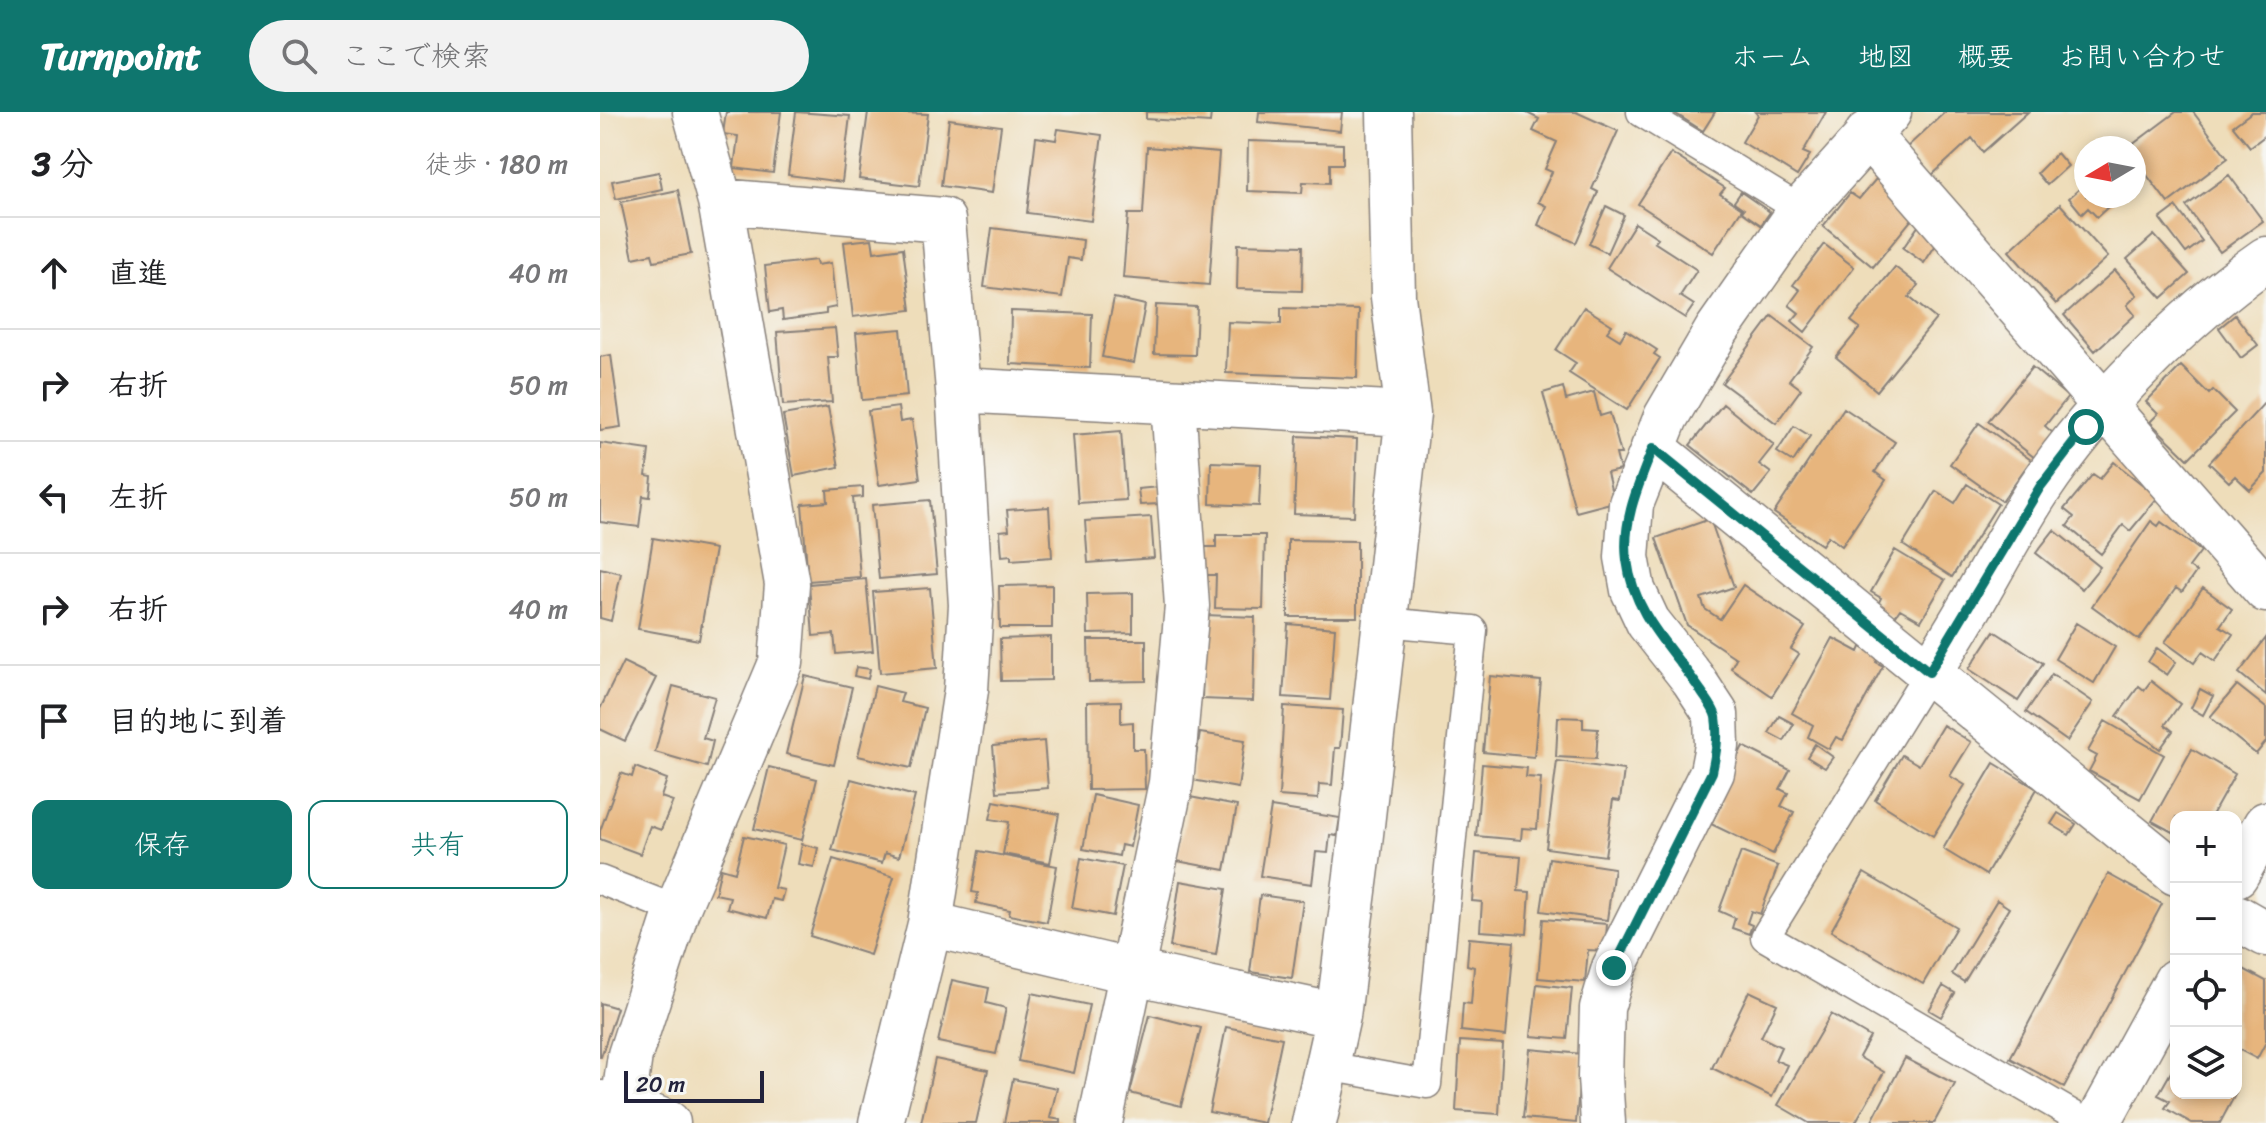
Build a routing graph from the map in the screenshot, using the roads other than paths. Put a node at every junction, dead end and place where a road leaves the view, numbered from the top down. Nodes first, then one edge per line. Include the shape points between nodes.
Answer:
1 (695, 112) edge
2 (1389, 112) edge
3 (1641, 112) edge
4 (1878, 123) edge
5 (720, 201) junction
6 (1801, 210) junction
7 (2266, 259) edge
8 (958, 390) junction
9 (1173, 402) junction
10 (2105, 406) junction
11 (1408, 414) junction
12 (1653, 448) junction
13 (2266, 590) edge
14 (1384, 622) junction
15 (1929, 672) junction
16 (2266, 824) edge
17 (2242, 865) edge
18 (2170, 868) edge
19 (600, 880) edge
20 (677, 910) junction
21 (2242, 920) edge
22 (930, 924) junction
23 (2266, 934) edge
24 (1133, 972) junction
25 (2170, 992) edge
26 (1338, 1016) junction
27 (1327, 1066) junction
28 (612, 1104) edge
29 (668, 1123) edge
30 (881, 1123) edge
31 (1100, 1123) edge
32 (1314, 1123) edge
33 (1603, 1123) edge
34 (2087, 1123) edge
35 (2098, 1123) edge

1 - 5 street
2 - 11 street via 1393,297
3 - 6 lane
4 - 6 street
4 - 10 street
5 - 8 street via 943,220
5 - 20 street via 787,584 781,663
6 - 12 street via 1717,330
7 - 10 street via 2161,347
8 - 9 street
8 - 22 street via 971,605 966,690
9 - 11 street
9 - 24 street via 1187,606 1171,783
10 - 13 street
10 - 15 street via 2040,487
11 - 14 street
12 - 15 street
12 - 33 street via 1631,504 1627,557 1633,590 1648,622 1716,714 1717,746 1712,772 1614,968 1602,1008
14 - 26 street
14 - 27 lane via 1473,630 1427,1084
15 - 18 street
15 - 34 lane via 1765,937
16 - 17 street
19 - 20 lane
20 - 28 street
21 - 23 street
22 - 24 street
22 - 30 street
24 - 26 street
24 - 31 street
25 - 35 street
26 - 27 street
27 - 32 street
28 - 29 street

